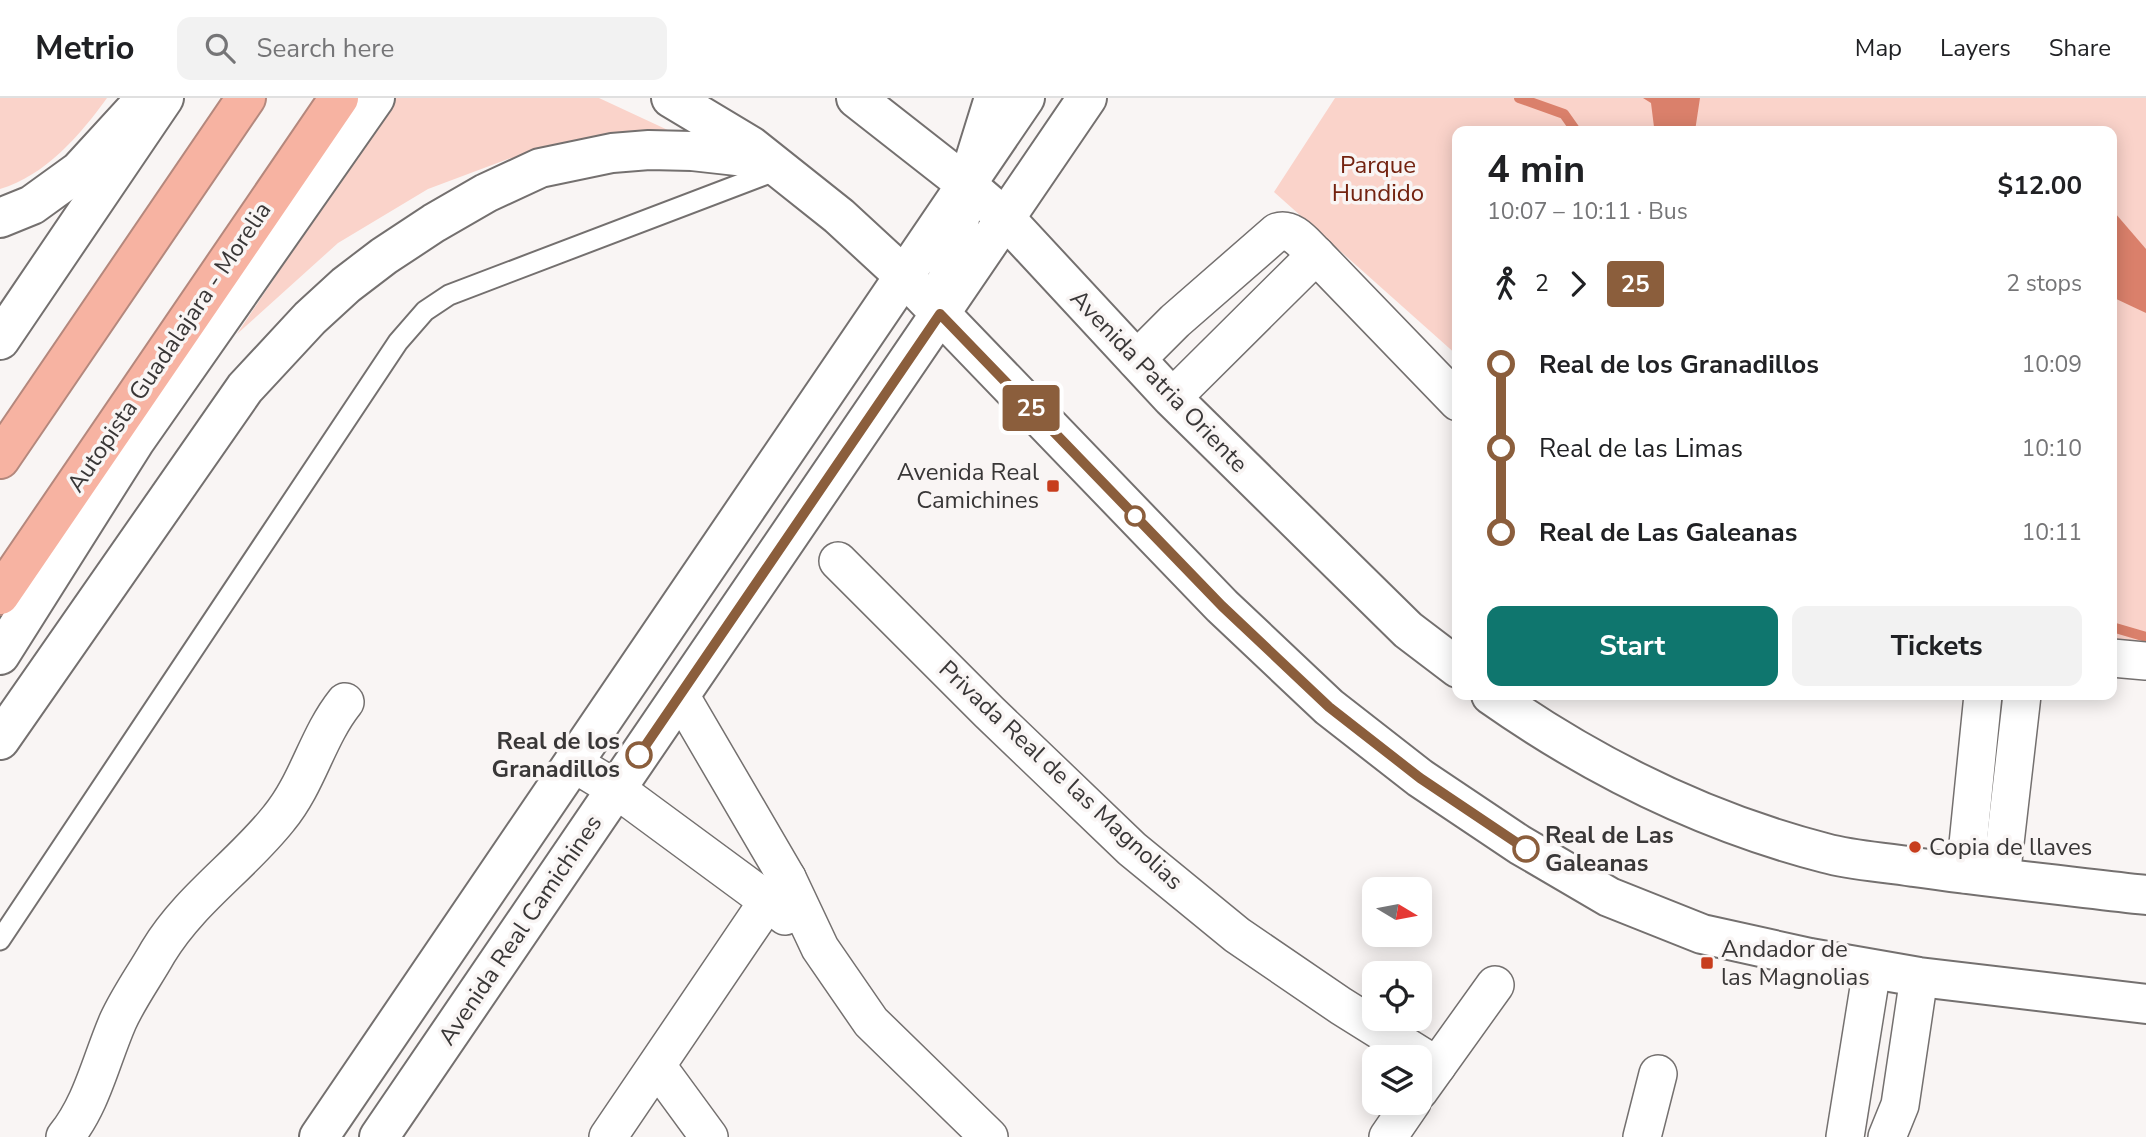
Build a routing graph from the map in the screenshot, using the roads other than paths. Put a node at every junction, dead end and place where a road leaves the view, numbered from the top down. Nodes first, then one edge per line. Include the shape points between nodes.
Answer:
1 (146, 98) edge
2 (164, 98) edge
3 (246, 98) edge
4 (375, 98) edge
5 (671, 98) edge
6 (856, 98) edge
7 (994, 98) edge
8 (1025, 98) edge
9 (1087, 98) edge
10 (337, 100) edge
11 (776, 164) junction
12 (967, 185) junction
13 (0, 218) edge
14 (1004, 218) junction
15 (1316, 255) junction
16 (903, 275) junction
17 (16, 301) edge
18 (940, 314) junction
19 (0, 340) edge
20 (1136, 360) junction
21 (1452, 396) edge
22 (1172, 398) junction
23 (0, 459) edge
24 (838, 561) dead end
25 (0, 595) edge
26 (0, 655) edge
27 (2117, 658) edge
28 (2146, 661) edge
29 (1452, 663) edge
30 (680, 695) junction
31 (1499, 700) edge
32 (1983, 700) edge
33 (2021, 700) edge
34 (345, 702) dead end
35 (0, 740) edge
36 (573, 763) junction
37 (616, 789) junction
38 (1983, 876) junction
39 (778, 890) junction
40 (2146, 895) edge
41 (0, 940) edge
42 (1872, 969) junction
43 (1919, 977) junction
44 (1494, 985) dead end
45 (2146, 1004) edge
46 (1387, 1045) edge
47 (657, 1066) junction
48 (1432, 1073) edge
49 (1658, 1074) dead end
50 (346, 1097) junction
51 (1403, 1115) edge
52 (384, 1131) edge
53 (65, 1137) edge
54 (319, 1137) edge
55 (608, 1137) edge
56 (709, 1137) edge
57 (989, 1137) edge
58 (1388, 1137) edge
59 (1642, 1137) edge
60 (1844, 1137) edge
61 (1887, 1137) edge

1 - 13 main road via 79,171 32,205
2 - 17 main road
3 - 23 highway
4 - 26 main road via 135,441
5 - 11 main road
6 - 12 main road, Avenida Patria Oriente
7 - 12 main road
8 - 12 main road, Avenida Real Camichines
9 - 14 main road, Avenida Real Camichines
10 - 25 highway, Autopista Guadalajara - Morelia
11 - 16 main road
11 - 35 main road via 692,151 649,150 540,168 486,193 384,256 310,318 245,388
11 - 41 lane via 449,295 425,311 398,342
12 - 14 main road, Avenida Patria Oriente
12 - 16 main road, Avenida Real Camichines
12 - 18 main road
14 - 18 main road, Avenida Real Camichines
14 - 20 main road, Avenida Patria Oriente
15 - 20 street via 1292,233 1277,232
15 - 21 street
15 - 22 street
16 - 18 main road
16 - 36 main road, Avenida Real Camichines
17 - 19 main road
18 - 30 main road, Avenida Real Camichines
18 - 42 main road via 1222,606 1329,707 1420,778 1609,897 1702,934
20 - 22 main road, Avenida Patria Oriente
22 - 29 main road, Avenida Patria Oriente via 1408,629
24 - 46 street, Privada Real de las Magnolias via 1132,849 1237,934 1341,1006
27 - 28 street
30 - 37 main road, Avenida Real Camichines
30 - 39 street
31 - 38 main road via 1642,785 1728,823 1827,854
32 - 38 street
33 - 38 street
34 - 53 street via 330,721 295,797 278,820 180,920 161,948 119,1019 91,1093
36 - 37 street
36 - 50 main road, Avenida Real Camichines
37 - 39 street
37 - 52 main road, Avenida Real Camichines
38 - 40 main road
39 - 47 street
39 - 57 street via 871,1022
42 - 43 main road
42 - 60 street
43 - 45 main road
43 - 61 street via 1900,1105
44 - 48 street
47 - 55 street
47 - 56 street
49 - 59 street
50 - 52 main road
50 - 54 main road, Avenida Real Camichines
51 - 58 street

